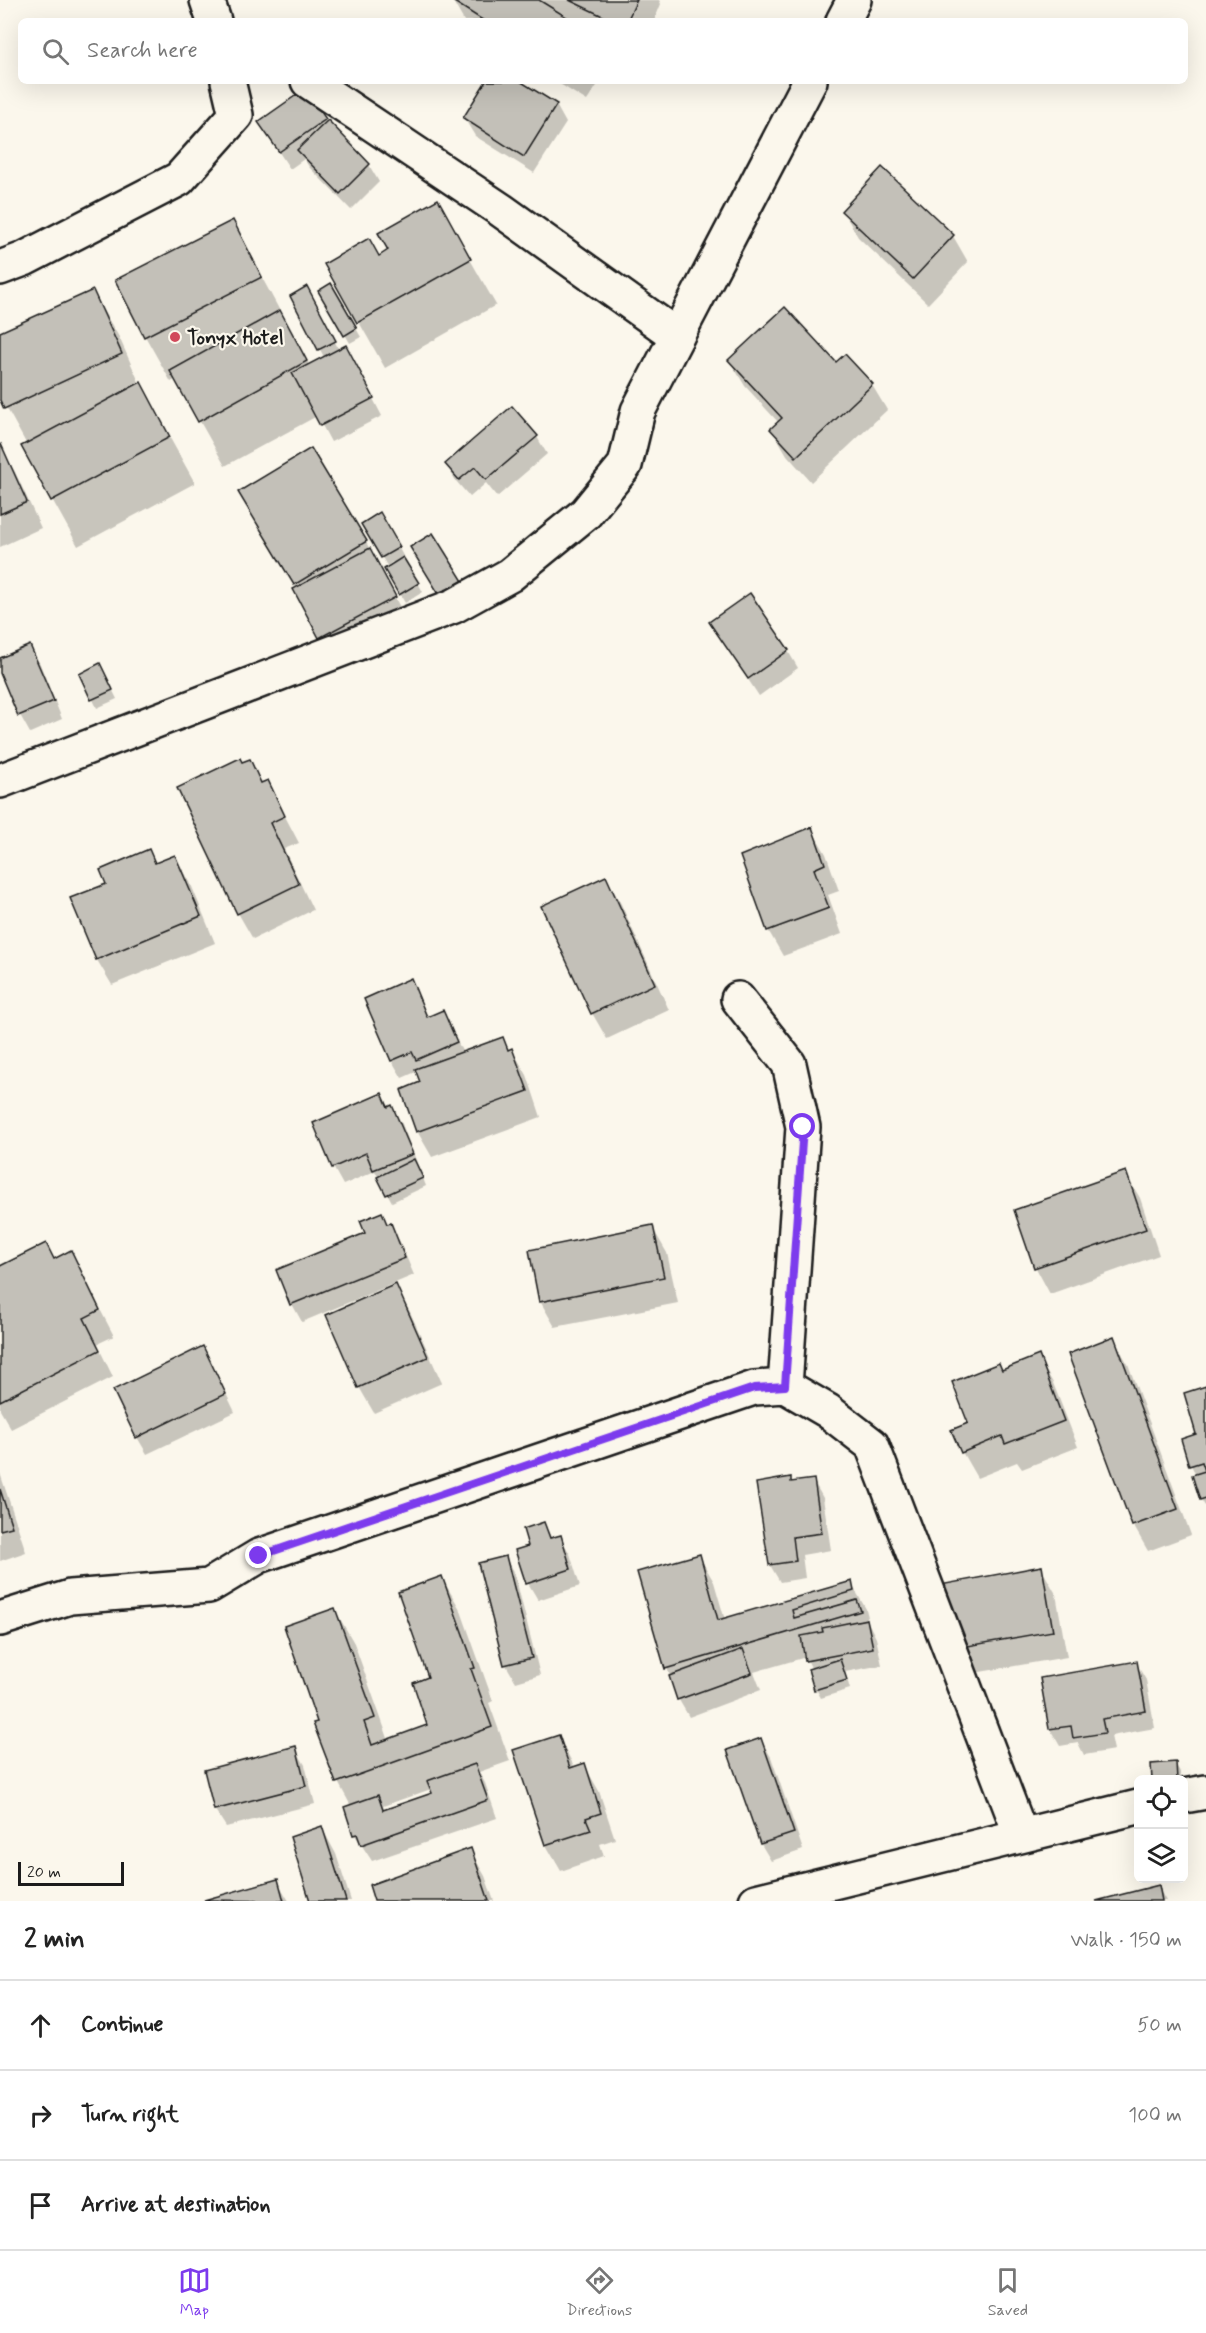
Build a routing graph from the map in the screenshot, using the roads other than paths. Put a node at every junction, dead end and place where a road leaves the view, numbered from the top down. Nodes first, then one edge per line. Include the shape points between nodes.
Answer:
1 (855, 0) edge
2 (845, 18) edge
3 (229, 84) edge
4 (312, 84) edge
5 (808, 84) edge
6 (0, 268) edge
7 (677, 336) junction
8 (0, 781) edge
9 (738, 999) dead end
10 (785, 1386) junction
11 (0, 1619) edge
12 (1206, 1792) edge
13 (1188, 1795) edge
14 (1134, 1808) edge
15 (1021, 1835) junction
16 (756, 1901) edge

1 - 2 street
3 - 6 street via 236,115 179,178
4 - 7 street via 501,210
5 - 7 street
7 - 8 street via 638,411 625,465 586,513 510,574 454,606
9 - 10 street via 789,1064 803,1127
10 - 11 street via 754,1388 270,1552 209,1586 70,1597
10 - 15 street via 828,1411 872,1444
12 - 13 street
14 - 15 street
15 - 16 street

